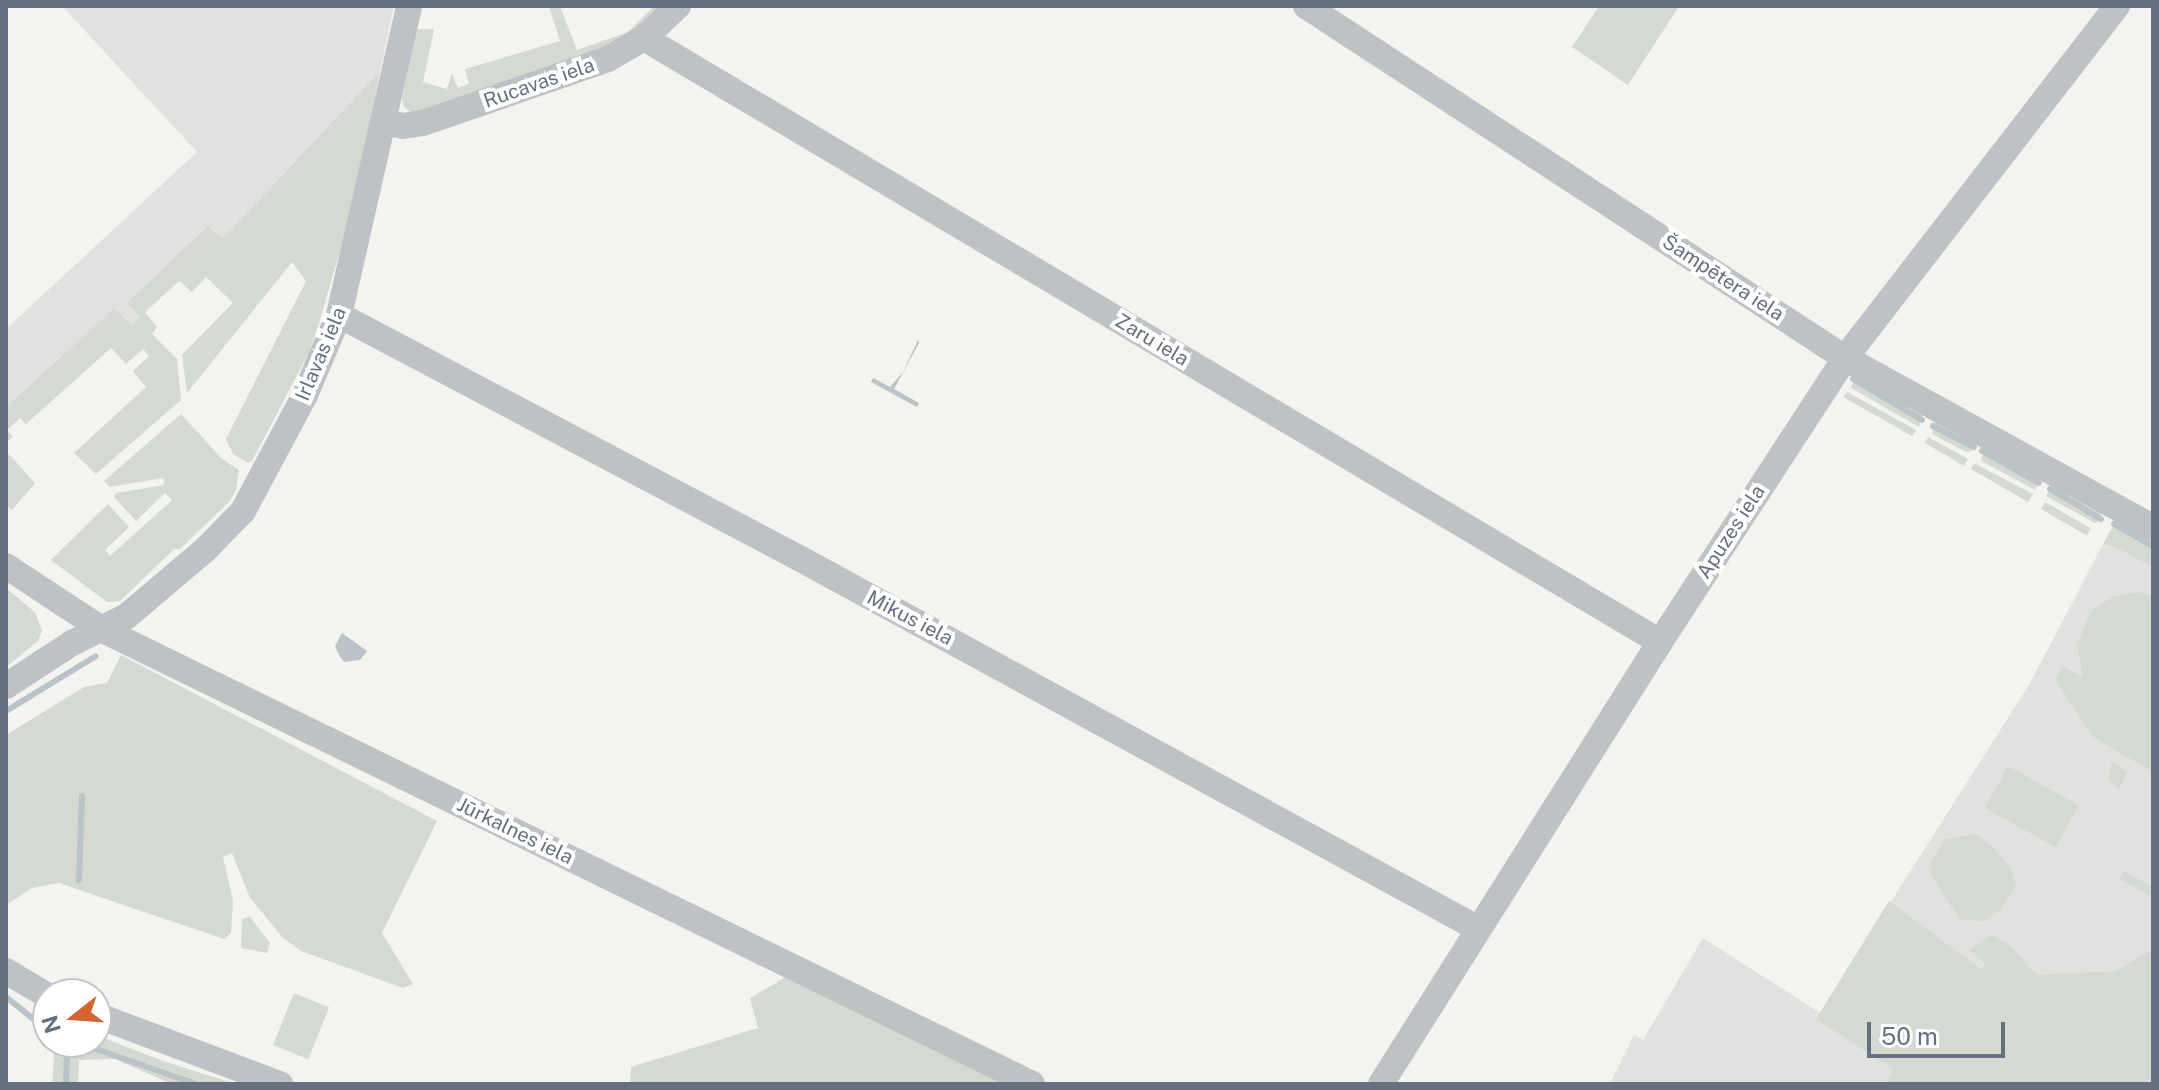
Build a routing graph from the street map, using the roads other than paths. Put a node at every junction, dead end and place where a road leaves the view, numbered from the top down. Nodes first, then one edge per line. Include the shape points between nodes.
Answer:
1 (409, 6) edge
2 (678, 6) edge
3 (1306, 6) edge
4 (2117, 6) edge
5 (644, 38) junction
6 (386, 122) junction
7 (339, 315) junction
8 (1845, 358) junction
9 (2153, 527) edge
10 (6, 566) edge
11 (103, 630) junction
12 (1660, 642) junction
13 (6, 686) edge
14 (1477, 928) junction
15 (6, 971) edge
16 (32, 986) edge
17 (112, 1021) edge
18 (280, 1084) edge
19 (1032, 1084) edge
20 (1381, 1084) edge

1 - 6 street, Irlavas iela
2 - 5 street, Rucavas iela
3 - 8 street, Šampētera iela
4 - 8 street, Apuzes iela
5 - 6 street, Rucavas iela via 608,59 423,123
5 - 12 street, Zaru iela
6 - 7 street, Irlavas iela
7 - 11 street, Irlavas iela via 305,395 243,511 172,578
7 - 14 street, Mikus iela via 799,558
8 - 9 street, Šampētera iela
8 - 12 street, Apuzes iela
10 - 11 street, Jūrkalnes iela
11 - 13 street, Irlavas iela via 72,643
11 - 19 street, Jūrkalnes iela
12 - 14 street, Apuzes iela
14 - 20 street, Apuzes iela
15 - 16 street
17 - 18 street

